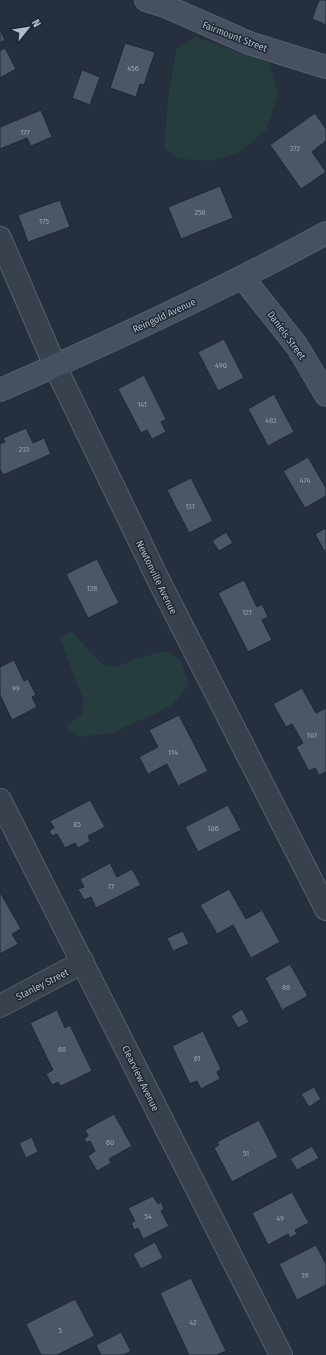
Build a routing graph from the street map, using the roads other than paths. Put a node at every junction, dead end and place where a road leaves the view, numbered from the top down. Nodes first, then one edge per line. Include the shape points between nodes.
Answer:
1 (146, 0) edge
2 (326, 67) edge
3 (326, 233) edge
4 (0, 238) edge
5 (243, 278) junction
6 (55, 366) junction
7 (0, 390) edge
8 (326, 395) edge
9 (0, 800) edge
10 (326, 909) edge
11 (83, 962) junction
12 (0, 1006) edge
13 (281, 1355) edge

1 - 2 street, Fairmount Street via 249,43
3 - 5 street, Reingold Avenue
4 - 6 street, Newtonville Avenue
5 - 6 street, Reingold Avenue
5 - 8 street, Daniels Street via 297,346
6 - 7 street, Reingold Avenue
6 - 10 street, Newtonville Avenue via 158,579
9 - 11 street, Clearview Avenue
11 - 12 street, Stanley Street
11 - 13 street, Clearview Avenue

